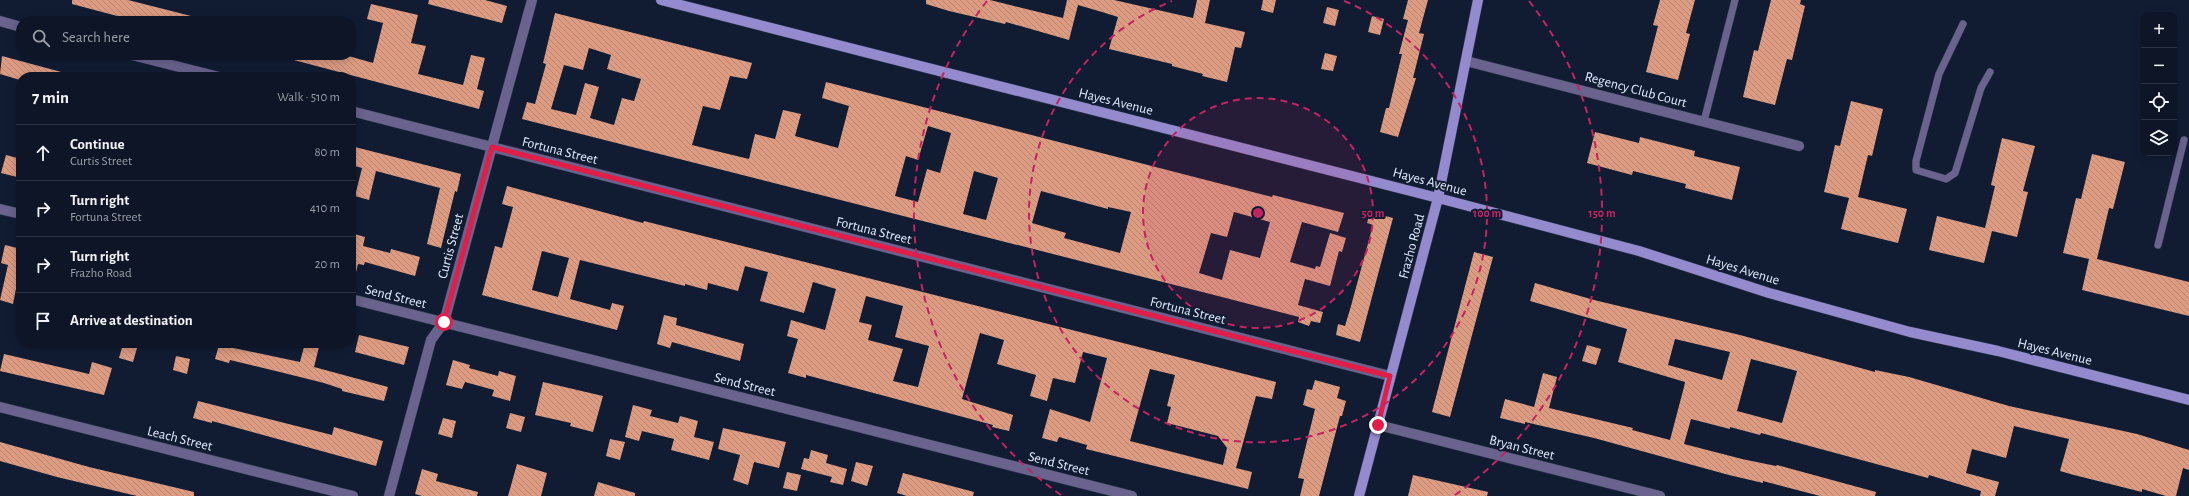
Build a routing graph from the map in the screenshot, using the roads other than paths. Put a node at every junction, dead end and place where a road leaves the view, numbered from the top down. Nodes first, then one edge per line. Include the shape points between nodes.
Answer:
1 (532, 0) edge
2 (661, 0) edge
3 (1478, 0) edge
4 (1735, 0) edge
5 (0, 21) edge
6 (1963, 24) dead end
7 (16, 25) edge
8 (152, 60) edge
9 (1466, 61) junction
10 (198, 72) edge
11 (1990, 72) dead end
12 (356, 112) edge
13 (1704, 121) junction
14 (2184, 140) dead end
15 (1799, 146) dead end
16 (492, 147) junction
17 (1438, 198) junction
18 (0, 209) edge
19 (16, 213) edge
20 (2158, 245) dead end
21 (356, 299) edge
22 (444, 322) junction
23 (1390, 376) junction
24 (2189, 400) edge
25 (0, 406) edge
26 (1378, 425) junction
27 (353, 496) edge
28 (388, 496) edge
29 (1132, 496) edge
30 (1359, 496) edge
31 (1660, 496) edge

1 - 16 street, Curtis Street
2 - 17 street, Hayes Avenue
3 - 9 street, Frazho Road
4 - 13 lane
5 - 7 street
6 - 11 lane via 1939,74 1916,161 1916,170 1946,179 1955,173 1981,88
8 - 10 street
9 - 13 street, Regency Club Court
9 - 17 street, Frazho Road
12 - 16 street, Fortuna Street
13 - 15 street, Regency Club Court
14 - 20 lane
16 - 22 street, Curtis Street
16 - 23 street, Fortuna Street
17 - 23 street, Frazho Road
17 - 24 street, Hayes Avenue via 1639,251 1769,293 1910,332 2005,353
18 - 19 street
21 - 22 street, Send Street
22 - 28 street, Curtis Street via 430,340
22 - 29 street, Send Street
23 - 26 street, Frazho Road
25 - 27 street, Leach Street
26 - 30 street, Frazho Road
26 - 31 street, Bryan Street

